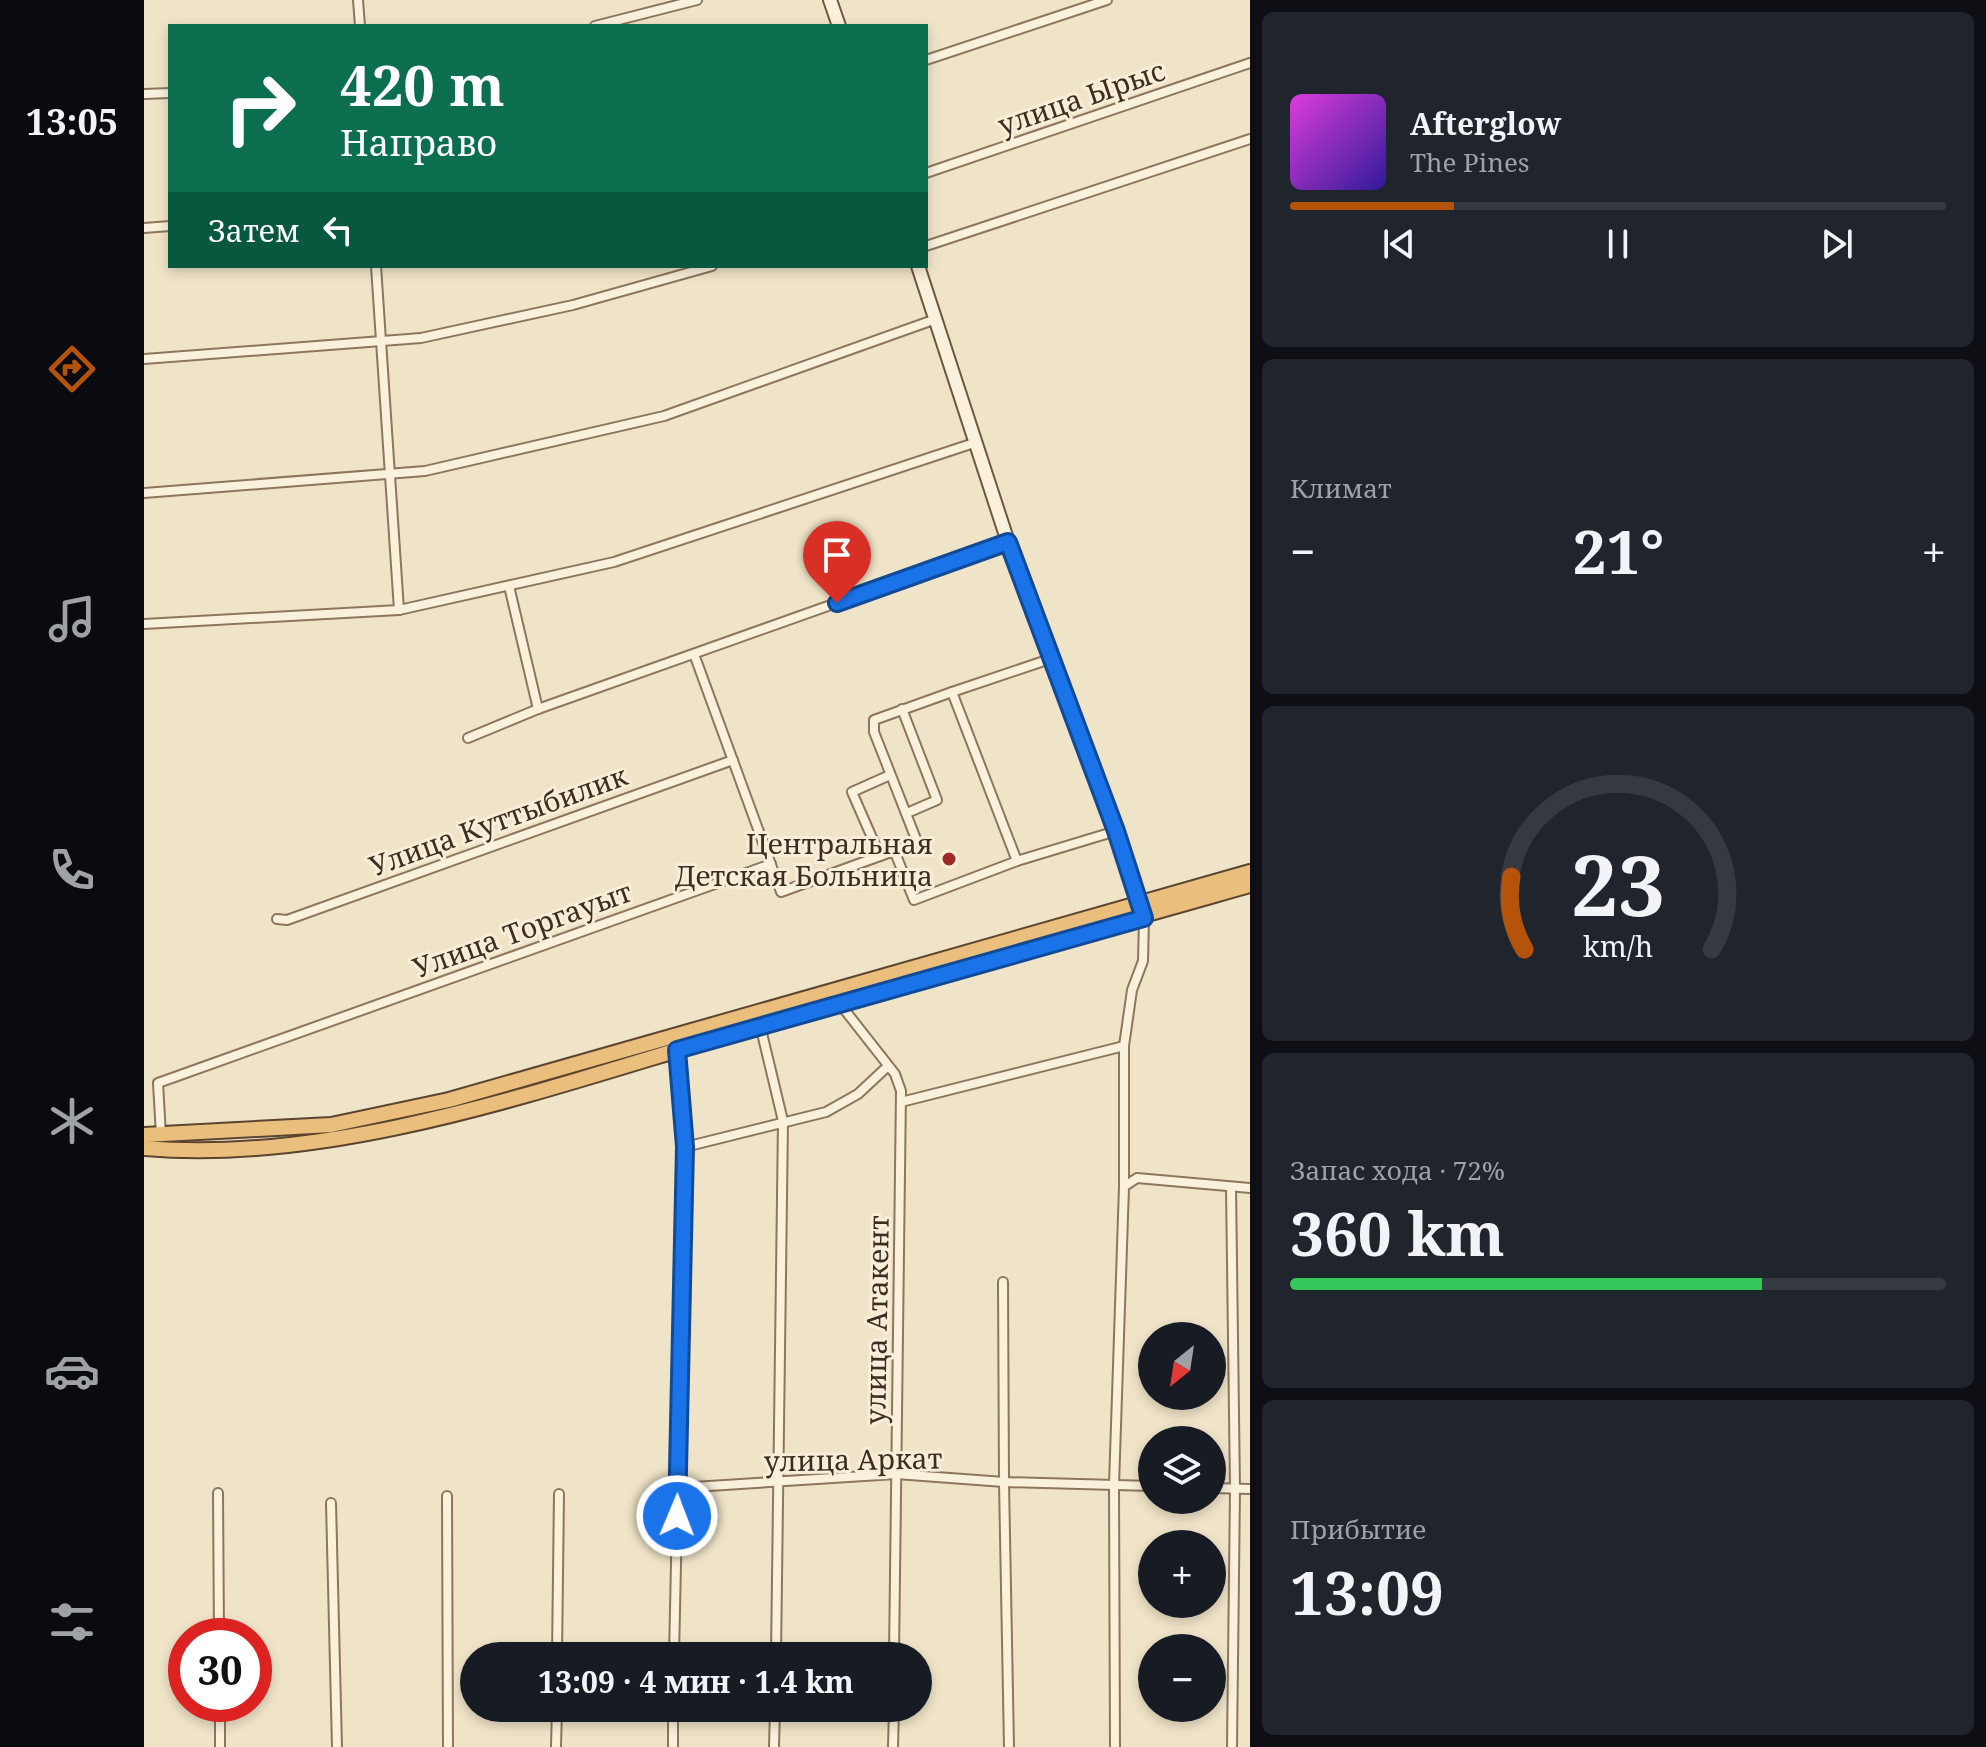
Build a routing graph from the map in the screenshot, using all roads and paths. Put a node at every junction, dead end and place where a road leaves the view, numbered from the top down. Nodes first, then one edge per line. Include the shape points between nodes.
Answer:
1 (358, 0) edge
2 (697, 0) edge
3 (830, 0) edge
4 (1107, 0) edge
5 (360, 24) edge
6 (603, 24) edge
7 (838, 24) edge
8 (928, 59) edge
9 (1250, 63) edge
10 (168, 93) edge
11 (144, 94) edge
12 (1250, 139) edge
13 (928, 172) edge
14 (168, 226) edge
15 (144, 228) edge
16 (928, 245) edge
17 (376, 268) edge
18 (705, 268) edge
19 (919, 268) edge
20 (936, 319) junction
21 (381, 342) junction
22 (144, 359) edge
23 (974, 443) junction
24 (390, 475) junction
25 (144, 493) edge
26 (1008, 542) junction
27 (509, 586) junction
28 (399, 610) junction
29 (144, 624) edge
30 (694, 654) junction
31 (1050, 659) junction
32 (952, 692) junction
33 (538, 709) junction
34 (902, 709) junction
35 (468, 738) dead end
36 (733, 760) junction
37 (890, 775) junction
38 (907, 813) junction
39 (1116, 831) junction
40 (894, 850) junction
41 (880, 856) junction
42 (1017, 861) junction
43 (771, 864) junction
44 (1250, 872) edge
45 (1250, 885) edge
46 (1142, 912) junction
47 (277, 919) dead end
48 (840, 1004) junction
49 (760, 1025) junction
50 (1124, 1046) junction
51 (677, 1050) junction
52 (888, 1066) junction
53 (467, 1102) junction
54 (901, 1102) junction
55 (783, 1121) junction
56 (144, 1135) edge
57 (161, 1136) junction
58 (685, 1147) junction
59 (144, 1148) edge
60 (1124, 1187) junction
61 (1231, 1187) junction
62 (1250, 1188) edge
63 (1003, 1282) dead end
64 (896, 1474) junction
65 (781, 1481) junction
66 (1004, 1482) junction
67 (1114, 1485) junction
68 (1138, 1486) edge
69 (678, 1488) junction
70 (1226, 1489) edge
71 (1235, 1489) junction
72 (1250, 1489) edge
73 (218, 1493) dead end
74 (559, 1494) dead end
75 (447, 1496) dead end
76 (331, 1503) dead end
77 (219, 1618) edge
78 (557, 1642) edge
79 (674, 1642) edge
80 (776, 1642) edge
81 (894, 1642) edge
82 (220, 1722) edge
83 (557, 1722) edge
84 (673, 1722) edge
85 (775, 1722) edge
86 (894, 1722) edge
87 (220, 1747) edge
88 (337, 1747) edge
89 (448, 1747) edge
90 (556, 1747) edge
91 (673, 1747) edge
92 (774, 1747) edge
93 (893, 1747) edge
94 (1009, 1747) edge
95 (1115, 1747) edge
96 (1232, 1747) edge

1 - 5 street
2 - 6 street
3 - 7 main road
4 - 8 street
9 - 13 street, улица Ырыс
10 - 11 street
12 - 16 street
14 - 15 street
17 - 21 street
18 - 21 street via 573,305
19 - 20 main road
20 - 23 main road
20 - 24 street via 664,416
21 - 22 street
21 - 24 street
23 - 26 main road
23 - 27 street via 614,562
24 - 25 street
24 - 28 street
26 - 30 street
26 - 31 main road
27 - 28 street
27 - 33 street
28 - 29 street
30 - 33 street
30 - 36 street
31 - 32 street
31 - 39 main road
32 - 34 street
32 - 42 street
33 - 35 street
34 - 37 street via 874,720
34 - 38 street via 937,800
36 - 43 street
36 - 47 street, Улица Куттыбилик via 287,920
37 - 38 street
37 - 41 street via 852,792
38 - 40 street via 916,839
39 - 42 street
39 - 46 main road
40 - 41 street
40 - 42 street via 914,900
41 - 43 street via 781,892
43 - 57 street, Улица Торгауыт via 158,1083
44 - 46 highway
45 - 46 highway
46 - 48 highway
46 - 50 street via 1143,961 1132,990
46 - 53 highway
48 - 49 highway
48 - 52 street, улица Атакент
49 - 51 highway
49 - 55 street
50 - 54 street
50 - 60 street
51 - 53 highway
51 - 58 street
52 - 54 street, улица Атакент via 899,1082
52 - 55 street via 858,1094 826,1112
53 - 57 highway via 331,1125
53 - 59 highway via 389,1129 312,1142
54 - 64 street, улица Атакент
55 - 58 street
55 - 65 street
56 - 57 highway
58 - 69 street
60 - 61 street via 1137,1178
60 - 67 street
61 - 62 street
61 - 71 street
63 - 66 street
64 - 65 street, улица Аркат
64 - 66 street, улица Аркат
64 - 81 street, улица Атакент
65 - 69 street, улица Аркат
65 - 80 street
66 - 67 street, улица Аркат
66 - 94 street
67 - 68 street, улица Аркат
67 - 95 street
69 - 79 street
70 - 71 street
71 - 72 street
71 - 96 street
73 - 77 street
74 - 78 street
75 - 89 street
76 - 88 street
82 - 87 street
83 - 90 street
84 - 91 street
85 - 92 street
86 - 93 street

